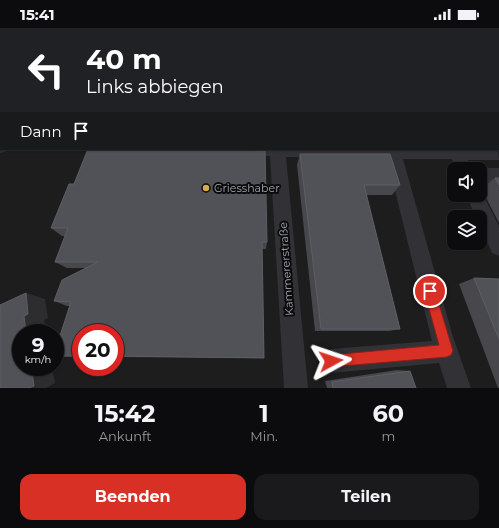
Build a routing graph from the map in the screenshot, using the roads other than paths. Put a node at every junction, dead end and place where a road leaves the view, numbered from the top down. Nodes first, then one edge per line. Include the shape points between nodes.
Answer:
1 (278, 150) edge
2 (393, 152) junction
3 (458, 154) junction
4 (499, 154) edge
5 (461, 162) edge
6 (487, 174) edge
7 (499, 174) edge
8 (478, 202) edge
9 (499, 247) edge
10 (447, 351) junction
11 (331, 361) dead end
12 (296, 388) edge
13 (459, 388) edge

1 - 2 street
1 - 12 street, Kammererstraße
2 - 3 street
2 - 10 street
3 - 4 street
3 - 5 street
6 - 7 street
8 - 9 street
10 - 11 street
10 - 13 street

